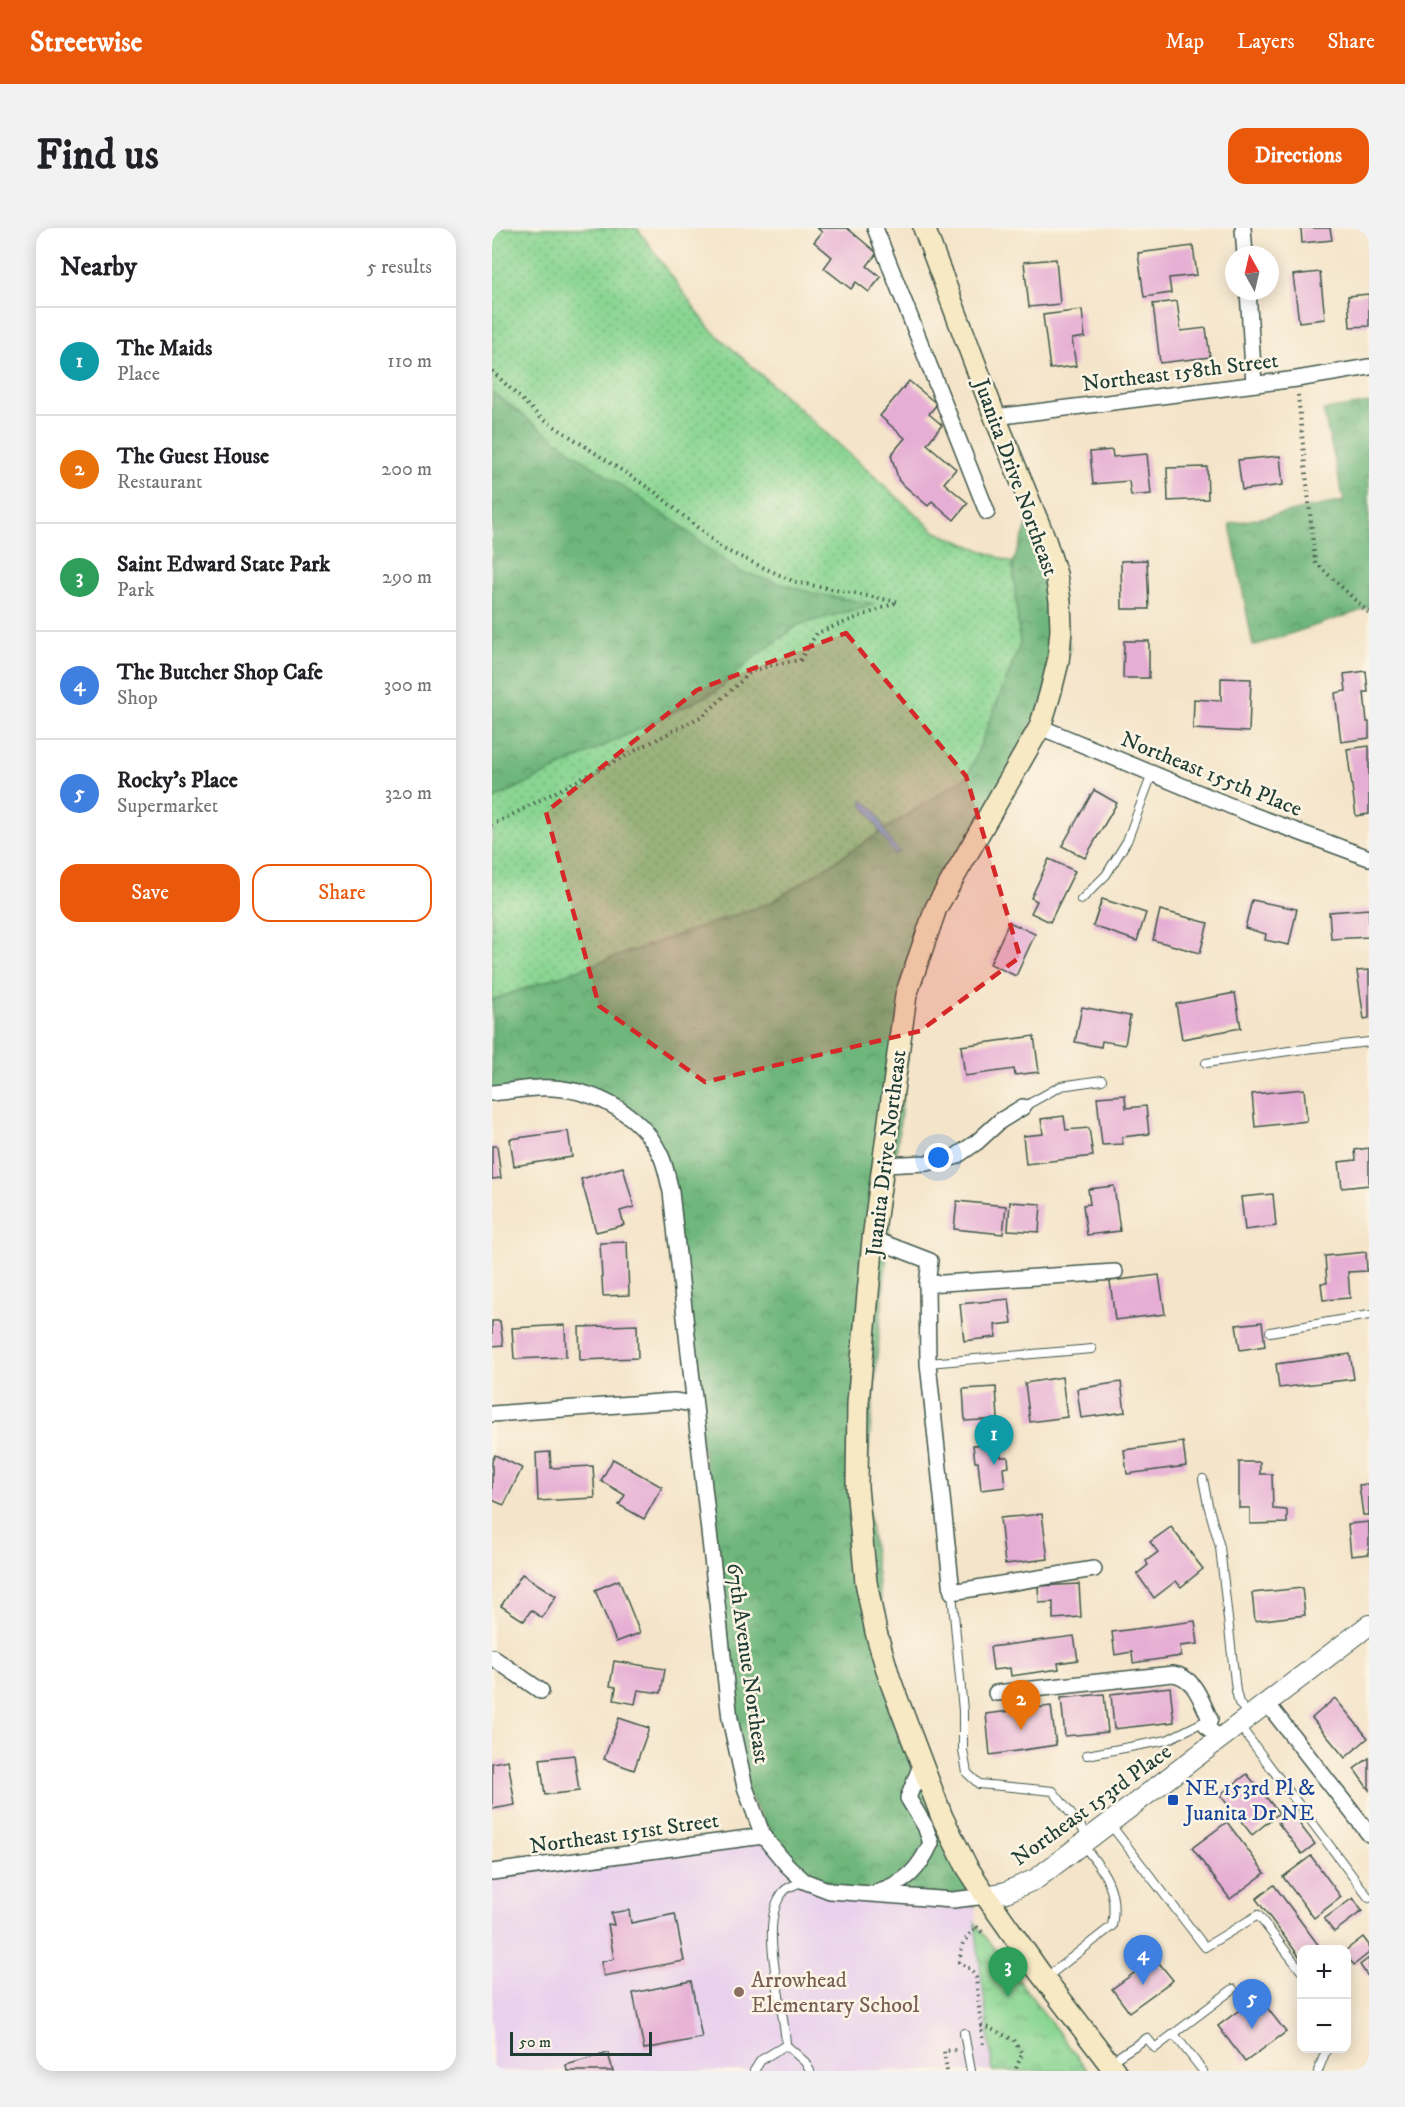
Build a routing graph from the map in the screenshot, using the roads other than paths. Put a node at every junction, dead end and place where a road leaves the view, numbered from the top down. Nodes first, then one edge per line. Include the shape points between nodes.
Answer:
1 (875, 228) edge
2 (924, 228) edge
3 (1243, 228) edge
4 (1244, 246) edge
5 (1249, 300) edge
6 (1369, 367) edge
7 (1254, 384) junction
8 (995, 417) junction
9 (987, 512) dead end
10 (1040, 727) junction
11 (1152, 774) junction
12 (1369, 858) edge
13 (1081, 900) dead end
14 (1369, 1042) edge
15 (1206, 1063) dead end
16 (1102, 1080) dead end
17 (492, 1094) edge
18 (1023, 1107) joint
19 (882, 1165) junction
20 (873, 1239) junction
21 (1114, 1272) dead end
22 (927, 1284) junction
23 (1369, 1315) edge
24 (1270, 1332) dead end
25 (1092, 1349) dead end
26 (928, 1363) junction
27 (694, 1404) junction
28 (492, 1414) edge
29 (1203, 1479) dead end
30 (1094, 1569) dead end
31 (952, 1592) junction
32 (1369, 1624) edge
33 (492, 1656) edge
34 (541, 1691) dead end
35 (996, 1694) dead end
36 (1266, 1702) junction
37 (1210, 1719) junction
38 (1243, 1720) junction
39 (1219, 1739) junction
40 (1087, 1755) dead end
41 (921, 1765) junction
42 (1109, 1823) junction
43 (1369, 1834) edge
44 (763, 1836) junction
45 (1085, 1840) junction
46 (492, 1872) edge
47 (804, 1881) junction
48 (867, 1894) junction
49 (986, 1896) junction
50 (1369, 1898) edge
51 (1297, 1966) edge
52 (1045, 1979) junction
53 (1233, 1989) dead end
54 (964, 2032) dead end
55 (1174, 2034) junction
56 (786, 2045) junction
57 (1325, 2053) edge
58 (1112, 2067) edge
59 (754, 2071) edge
60 (810, 2071) edge
61 (971, 2071) edge
62 (1203, 2071) edge
63 (1318, 2071) edge

1 - 9 street
2 - 8 main road, Juanita Drive Northeast
3 - 4 street
5 - 7 street
6 - 7 street, Northeast 158th Street
7 - 8 street, Northeast 158th Street
8 - 10 main road, Juanita Drive Northeast via 1056,574 1061,630 1058,662
10 - 11 street, Northeast 155th Place
10 - 19 main road, Juanita Drive Northeast via 936,908 906,995
11 - 12 street, Northeast 155th Place
11 - 13 lane via 1127,841 1106,874
14 - 15 lane
16 - 18 lane via 1062,1086
17 - 27 street, 67th Avenue Northeast via 539,1088 574,1091 605,1101 646,1132 661,1156 671,1192
18 - 19 street via 955,1157
19 - 20 main road, Juanita Drive Northeast
20 - 22 street via 930,1261
20 - 41 main road, Juanita Drive Northeast via 858,1403 859,1511 876,1632
21 - 22 street
22 - 26 street
23 - 24 lane
25 - 26 lane
26 - 31 street
27 - 28 street via 674,1401
27 - 44 street, 67th Avenue Northeast via 730,1719 745,1787
29 - 38 lane via 1220,1547 1236,1691
30 - 31 street
31 - 45 lane via 967,1773 980,1784 1053,1791
32 - 36 street, Northeast 153rd Place
33 - 34 street
35 - 37 street via 1173,1674 1187,1678
36 - 38 street, Northeast 153rd Place
36 - 43 street
37 - 39 street via 1208,1727
37 - 40 lane via 1167,1740
38 - 39 street, Northeast 153rd Place
38 - 50 lane
39 - 42 street, Northeast 153rd Place
41 - 48 street, 67th Avenue Northeast via 908,1798 931,1844 915,1870 895,1886
41 - 49 main road, Juanita Drive Northeast via 967,1867
42 - 45 street, Northeast 153rd Place
42 - 51 lane via 1205,1947 1258,1915
44 - 46 street, Northeast 151st Street
44 - 47 street, 67th Avenue Northeast
45 - 49 street, Northeast 153rd Place via 1035,1879 1006,1893
45 - 52 lane via 1110,1886 1112,1926
47 - 48 street, 67th Avenue Northeast via 830,1891
47 - 56 lane via 784,1889 776,1904 771,1931
48 - 49 street, 67th Avenue Northeast via 953,1900
49 - 52 main road, Juanita Drive Northeast
52 - 58 main road, Juanita Drive Northeast
53 - 55 lane
54 - 61 lane
55 - 58 lane via 1155,2048 1147,2038
55 - 62 lane
56 - 59 lane via 761,2060
56 - 60 lane
57 - 63 lane

